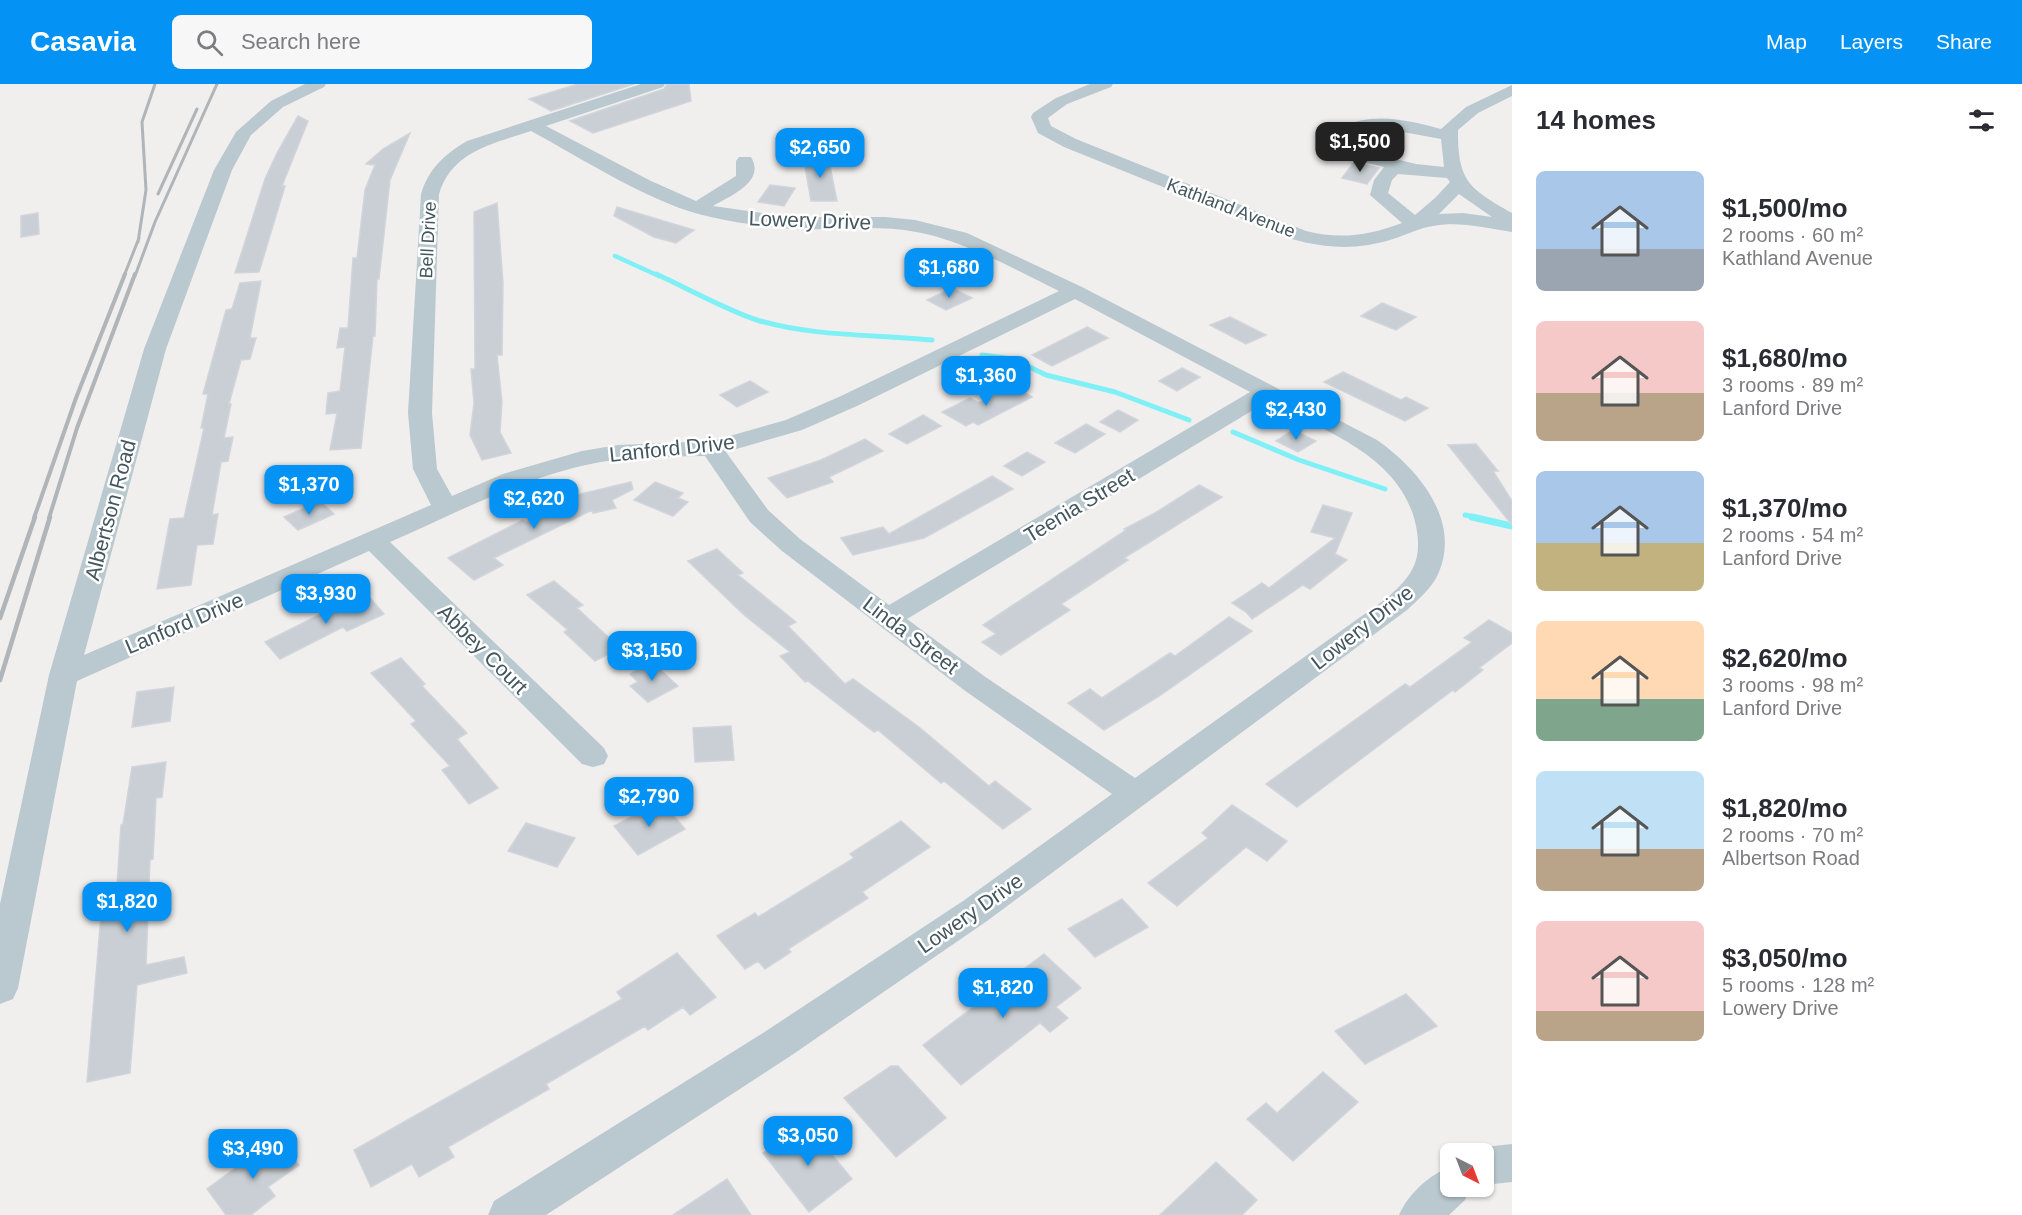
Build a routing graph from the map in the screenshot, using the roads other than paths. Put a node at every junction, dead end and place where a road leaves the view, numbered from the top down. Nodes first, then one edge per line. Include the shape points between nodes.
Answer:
1 (318, 84) edge
2 (657, 84) edge
3 (1104, 84) edge
4 (1512, 90) edge
5 (531, 125) junction
6 (1449, 136) junction
7 (745, 161) dead end
8 (1410, 168) junction
9 (1457, 178) junction
10 (697, 208) junction
11 (1512, 221) edge
12 (1415, 224) junction
13 (1512, 226) edge
14 (1076, 291) junction
15 (1268, 391) junction
16 (712, 448) junction
17 (445, 507) junction
18 (374, 541) junction
19 (889, 618) junction
20 (64, 675) junction
21 (593, 756) dead end
22 (1135, 794) junction
23 (0, 988) edge
24 (1512, 1162) edge
25 (1494, 1165) edge
26 (1440, 1196) edge
27 (509, 1215) edge
28 (1420, 1215) edge

1 - 20 street, Albertson Road via 277,104 244,132 222,170 155,349
2 - 5 street, Bell Drive
3 - 12 street, Kathland Avenue via 1046,110 1039,117 1044,129 1174,186 1315,240 1339,243 1372,239
4 - 6 street via 1472,110 1449,129
5 - 10 street, Lowery Drive
5 - 17 street, Bell Drive via 460,153 439,170 430,194 420,413 425,469
6 - 8 street via 1376,123 1352,127 1344,133 1343,142 1352,154
6 - 9 street
7 - 10 street via 744,179
8 - 9 street
8 - 12 street via 1387,172 1379,195
9 - 11 street via 1474,197
9 - 12 street via 1443,202
10 - 14 street, Lowery Drive via 764,221 869,222 939,231 981,245
12 - 13 street, Kathland Avenue via 1460,218
14 - 15 street, Lowery Drive
14 - 16 street, Lanford Drive via 794,425
15 - 19 street, Teenia Street
15 - 22 street, Lowery Drive via 1369,445 1402,473 1424,508 1430,531 1426,572 1397,604
16 - 17 street, Lanford Drive via 618,452 582,458 512,479
16 - 19 street, Linda Street via 767,523
17 - 18 street, Lanford Drive
18 - 20 street, Lanford Drive
18 - 21 street, Abbey Court
19 - 22 street, Linda Street via 974,683
20 - 23 street, Albertson Road
22 - 27 street, Lowery Drive via 975,911 796,1032
24 - 25 street
26 - 28 street

